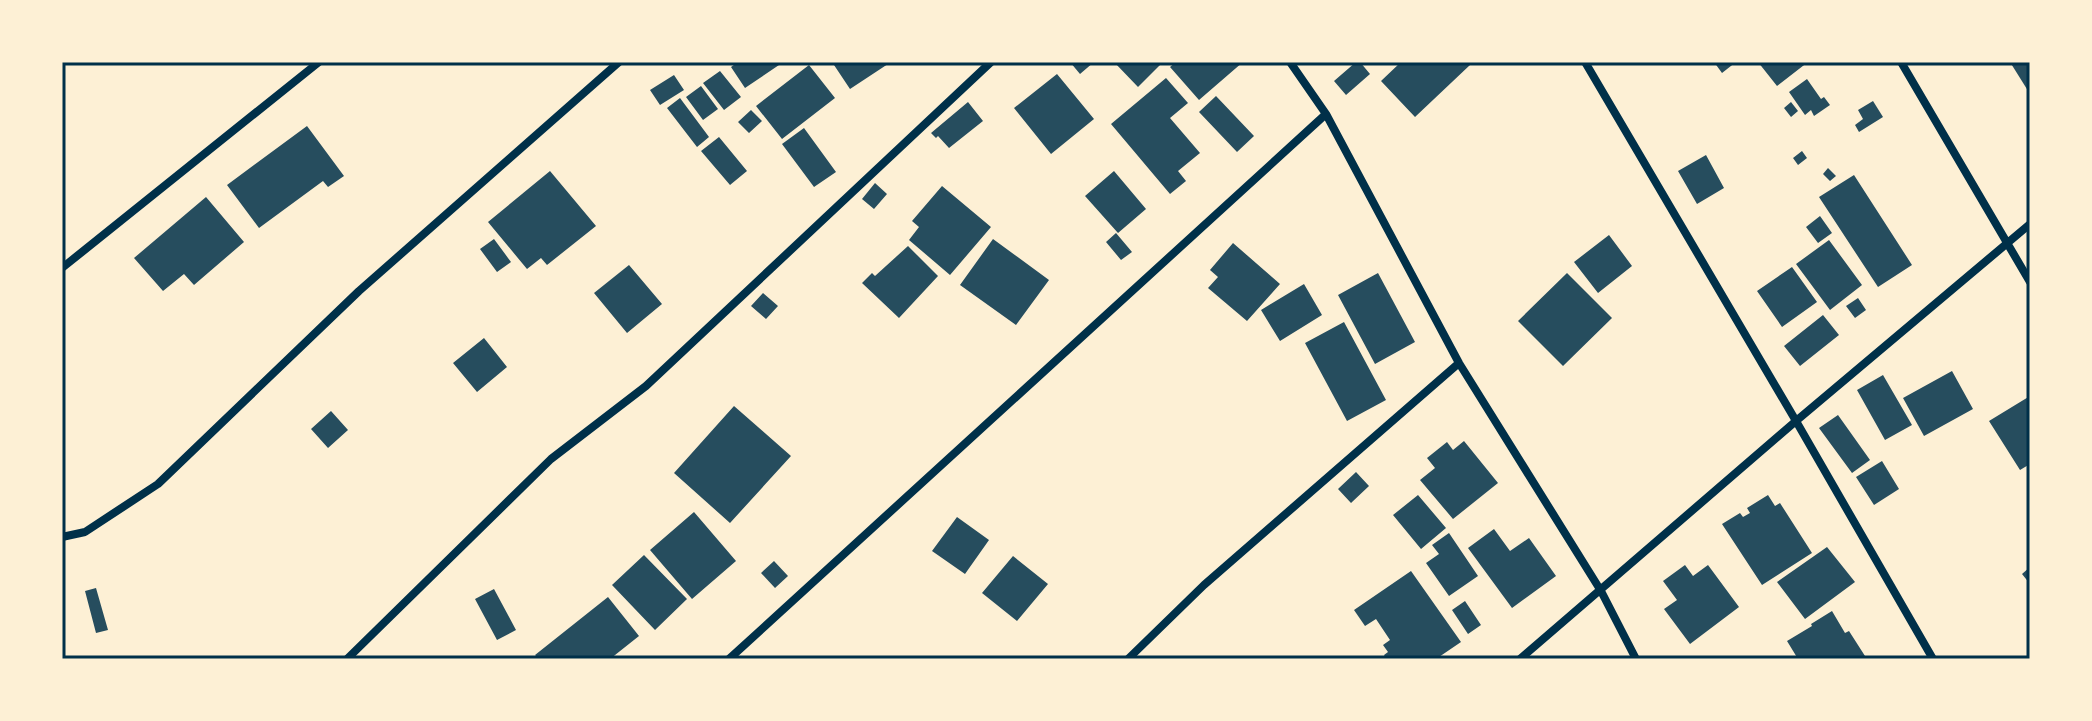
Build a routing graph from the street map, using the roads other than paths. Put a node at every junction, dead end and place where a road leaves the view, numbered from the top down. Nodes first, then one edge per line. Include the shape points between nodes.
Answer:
1 (319, 62) edge
2 (619, 62) edge
3 (991, 62) edge
4 (1290, 62) edge
5 (1585, 62) edge
6 (1901, 62) edge
7 (1326, 114) junction
8 (2030, 224) edge
9 (2008, 243) junction
10 (62, 268) edge
11 (2030, 282) edge
12 (1459, 363) junction
13 (1796, 421) junction
14 (62, 537) edge
15 (1601, 591) junction
16 (347, 659) edge
17 (729, 659) edge
18 (1128, 659) edge
19 (1520, 659) edge
20 (1636, 659) edge
21 (1933, 659) edge

1 - 10 street
2 - 14 street via 359,291 158,484 85,532
3 - 16 street via 646,386 551,459
4 - 7 street
5 - 13 street
6 - 9 street
7 - 12 street
7 - 17 street
8 - 9 street
9 - 11 street
9 - 13 street
12 - 15 street
12 - 18 street via 1204,585
13 - 15 street
13 - 21 street
15 - 19 street
15 - 20 street

